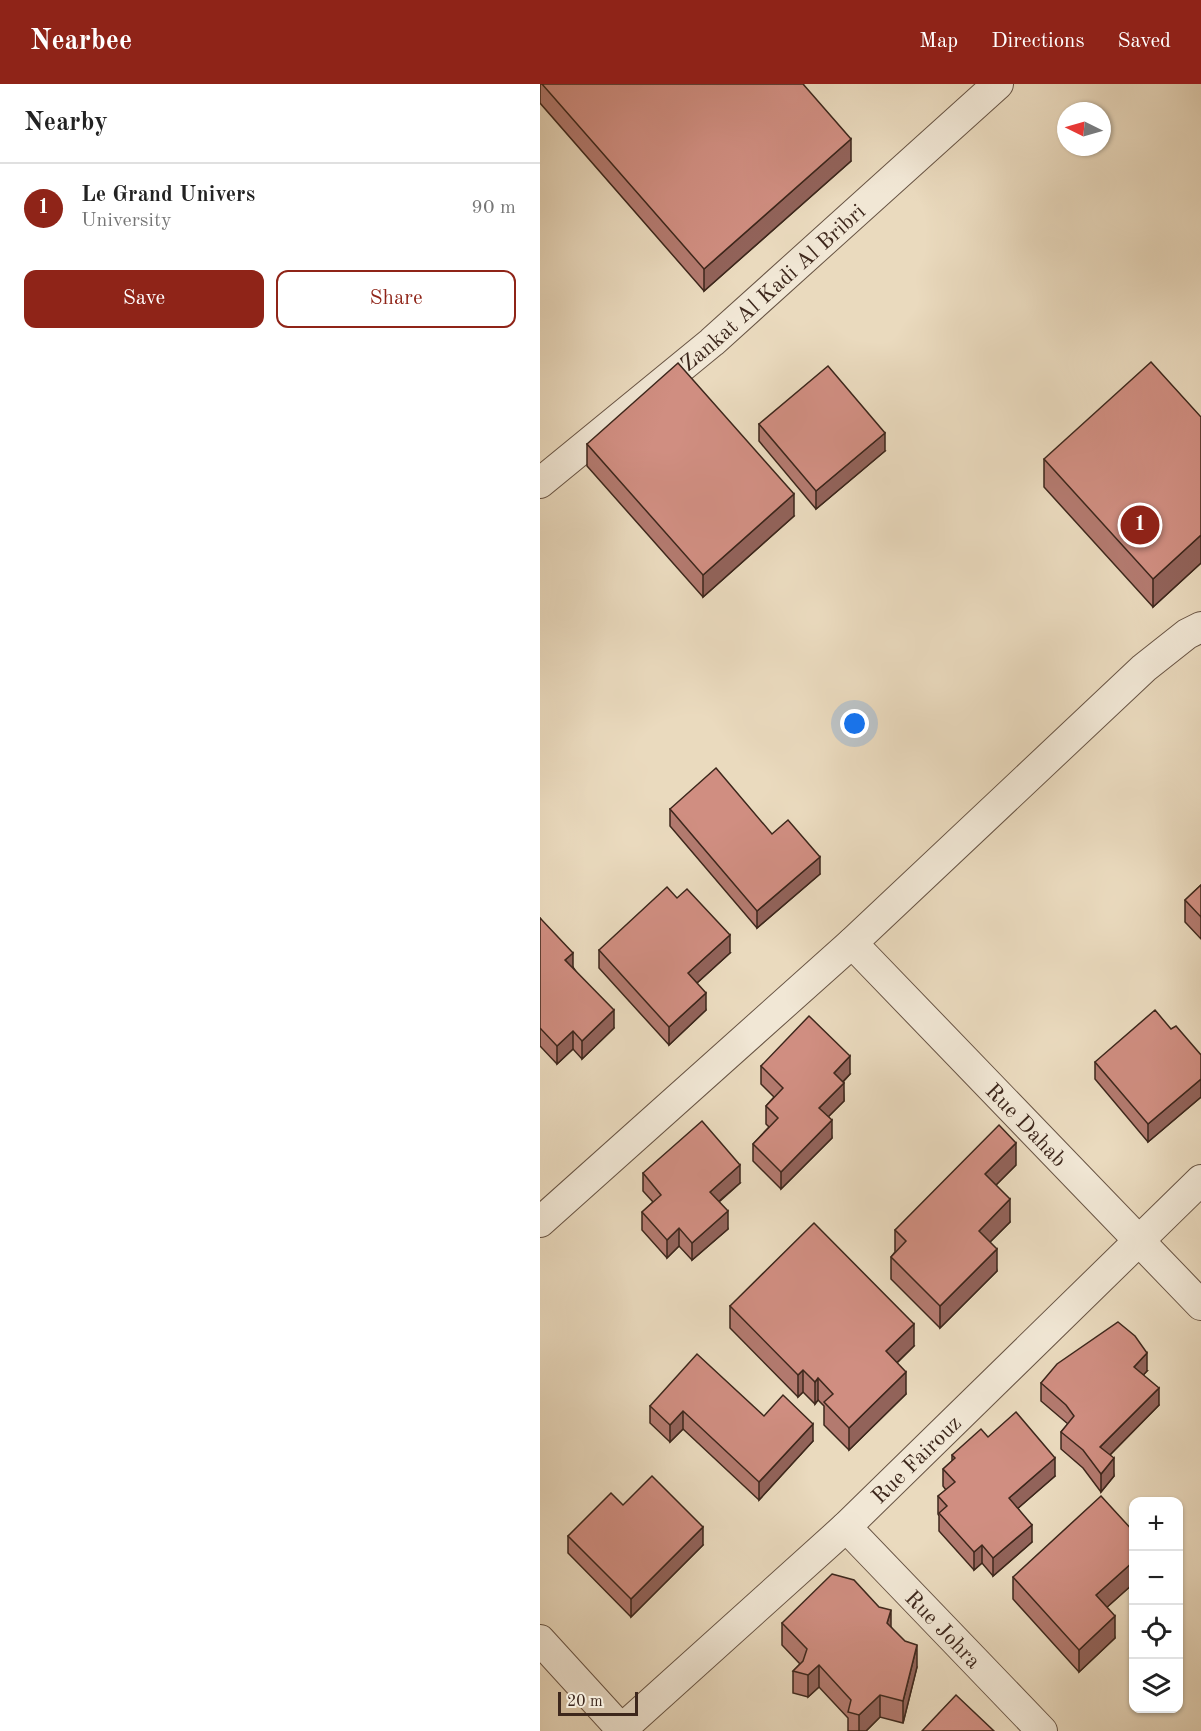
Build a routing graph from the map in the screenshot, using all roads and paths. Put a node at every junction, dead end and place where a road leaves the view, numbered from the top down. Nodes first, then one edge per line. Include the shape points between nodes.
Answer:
1 (998, 84) edge
2 (540, 483) edge
3 (1201, 627) edge
4 (852, 943) junction
5 (1201, 1180) edge
6 (540, 1222) edge
7 (1140, 1239) junction
8 (1201, 1305) edge
9 (846, 1527) junction
10 (540, 1641) edge
11 (622, 1730) edge
12 (1042, 1731) edge

1 - 2 street, Zankat Al Kadi Al Bribri via 712,342
3 - 4 street via 1144,668
4 - 6 street
4 - 7 street, Rue Dahab
5 - 7 street, Rue Fairouz
7 - 8 street, Rue Dahab
7 - 9 street, Rue Fairouz
9 - 11 street, Rue Fairouz
9 - 12 street, Rue Johra
10 - 11 street

